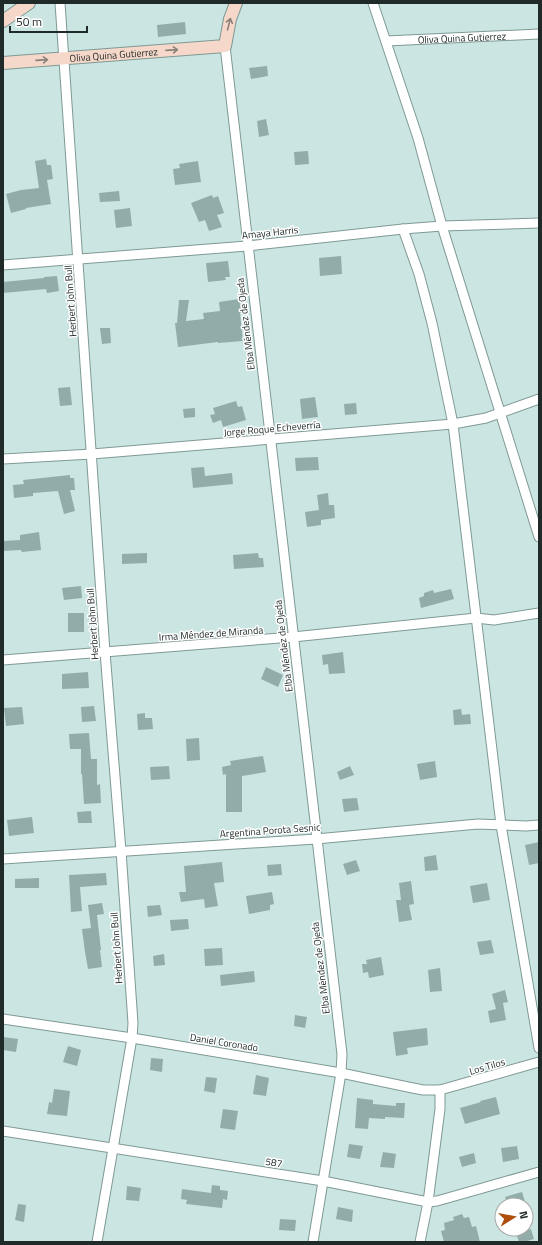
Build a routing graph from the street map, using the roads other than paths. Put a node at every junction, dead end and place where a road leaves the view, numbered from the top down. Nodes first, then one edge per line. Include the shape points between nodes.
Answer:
1 (29, 3) edge
2 (60, 3) edge
3 (236, 3) edge
4 (373, 3) edge
5 (3, 21) edge
6 (539, 34) edge
7 (386, 41) junction
8 (225, 46) junction
9 (64, 58) junction
10 (3, 63) edge
11 (539, 223) edge
12 (442, 226) junction
13 (403, 229) junction
14 (247, 246) junction
15 (78, 258) junction
16 (3, 265) edge
17 (539, 399) edge
18 (500, 413) junction
19 (453, 424) junction
20 (270, 440) junction
21 (92, 454) junction
22 (3, 460) edge
23 (539, 537) edge
24 (539, 613) edge
25 (476, 618) junction
26 (293, 637) junction
27 (105, 652) junction
28 (3, 660) edge
29 (501, 825) junction
30 (539, 825) edge
31 (316, 839) junction
32 (121, 851) junction
33 (3, 858) edge
34 (3, 1019) edge
35 (132, 1038) junction
36 (539, 1048) edge
37 (539, 1062) edge
38 (341, 1073) junction
39 (440, 1090) junction
40 (3, 1131) edge
41 (113, 1148) junction
42 (539, 1172) edge
43 (323, 1181) junction
44 (428, 1202) junction
45 (97, 1242) edge
46 (313, 1242) edge
47 (420, 1242) edge

1 - 5 street
2 - 9 street, Herbert John Bull
8 -> 3 street
4 - 7 street
6 - 7 street, Oliva Quina Gutierrez
7 - 12 street via 418,138
9 -> 8 street, Oliva Quina Gutierrez
8 - 14 street, Elba Méndez de Ojeda
10 -> 9 street, Oliva Quina Gutierrez
9 - 15 street, Herbert John Bull
11 - 12 street, Amaya Harris
12 - 13 street, Amaya Harris
12 - 18 street
13 - 14 street, Amaya Harris
13 - 19 street via 419,274 432,323
14 - 15 street, Amaya Harris
14 - 20 street, Elba Méndez de Ojeda
15 - 16 street, Amaya Harris
15 - 21 street, Herbert John Bull
17 - 18 street, Jorge Roque Echeverría
18 - 19 street, Jorge Roque Echeverría via 481,420
18 - 23 street
19 - 20 street, Jorge Roque Echeverría
19 - 25 street
20 - 21 street, Jorge Roque Echeverría
20 - 26 street, Elba Méndez de Ojeda
21 - 22 street, Jorge Roque Echeverría
21 - 27 street, Herbert John Bull
24 - 25 street, Irma Méndez de Miranda via 494,620
25 - 26 street, Irma Méndez de Miranda
25 - 29 street
26 - 27 street, Irma Méndez de Miranda
26 - 31 street, Elba Méndez de Ojeda
27 - 28 street, Irma Méndez de Miranda
27 - 32 street, Herbert John Bull
29 - 30 street, Argentina Porota Sesnic
29 - 31 street, Argentina Porota Sesnic via 478,824
29 - 36 street
31 - 32 street, Argentina Porota Sesnic
31 - 38 street, Elba Méndez de Ojeda via 342,1054
32 - 33 street, Argentina Porota Sesnic
32 - 35 street, Herbert John Bull
34 - 35 street, Daniel Coronado
35 - 38 street, Daniel Coronado
35 - 41 street, Herbert John Bull
37 - 39 street, Los Tilos
38 - 39 street, Daniel Coronado via 423,1090
38 - 43 street, Elba Méndez de Ojeda
39 - 44 street via 440,1109
40 - 41 street, 587
41 - 43 street, 587
41 - 45 street, Herbert John Bull
42 - 44 street, 587
43 - 44 street, 587
43 - 46 street, Elba Méndez de Ojeda
44 - 47 street

